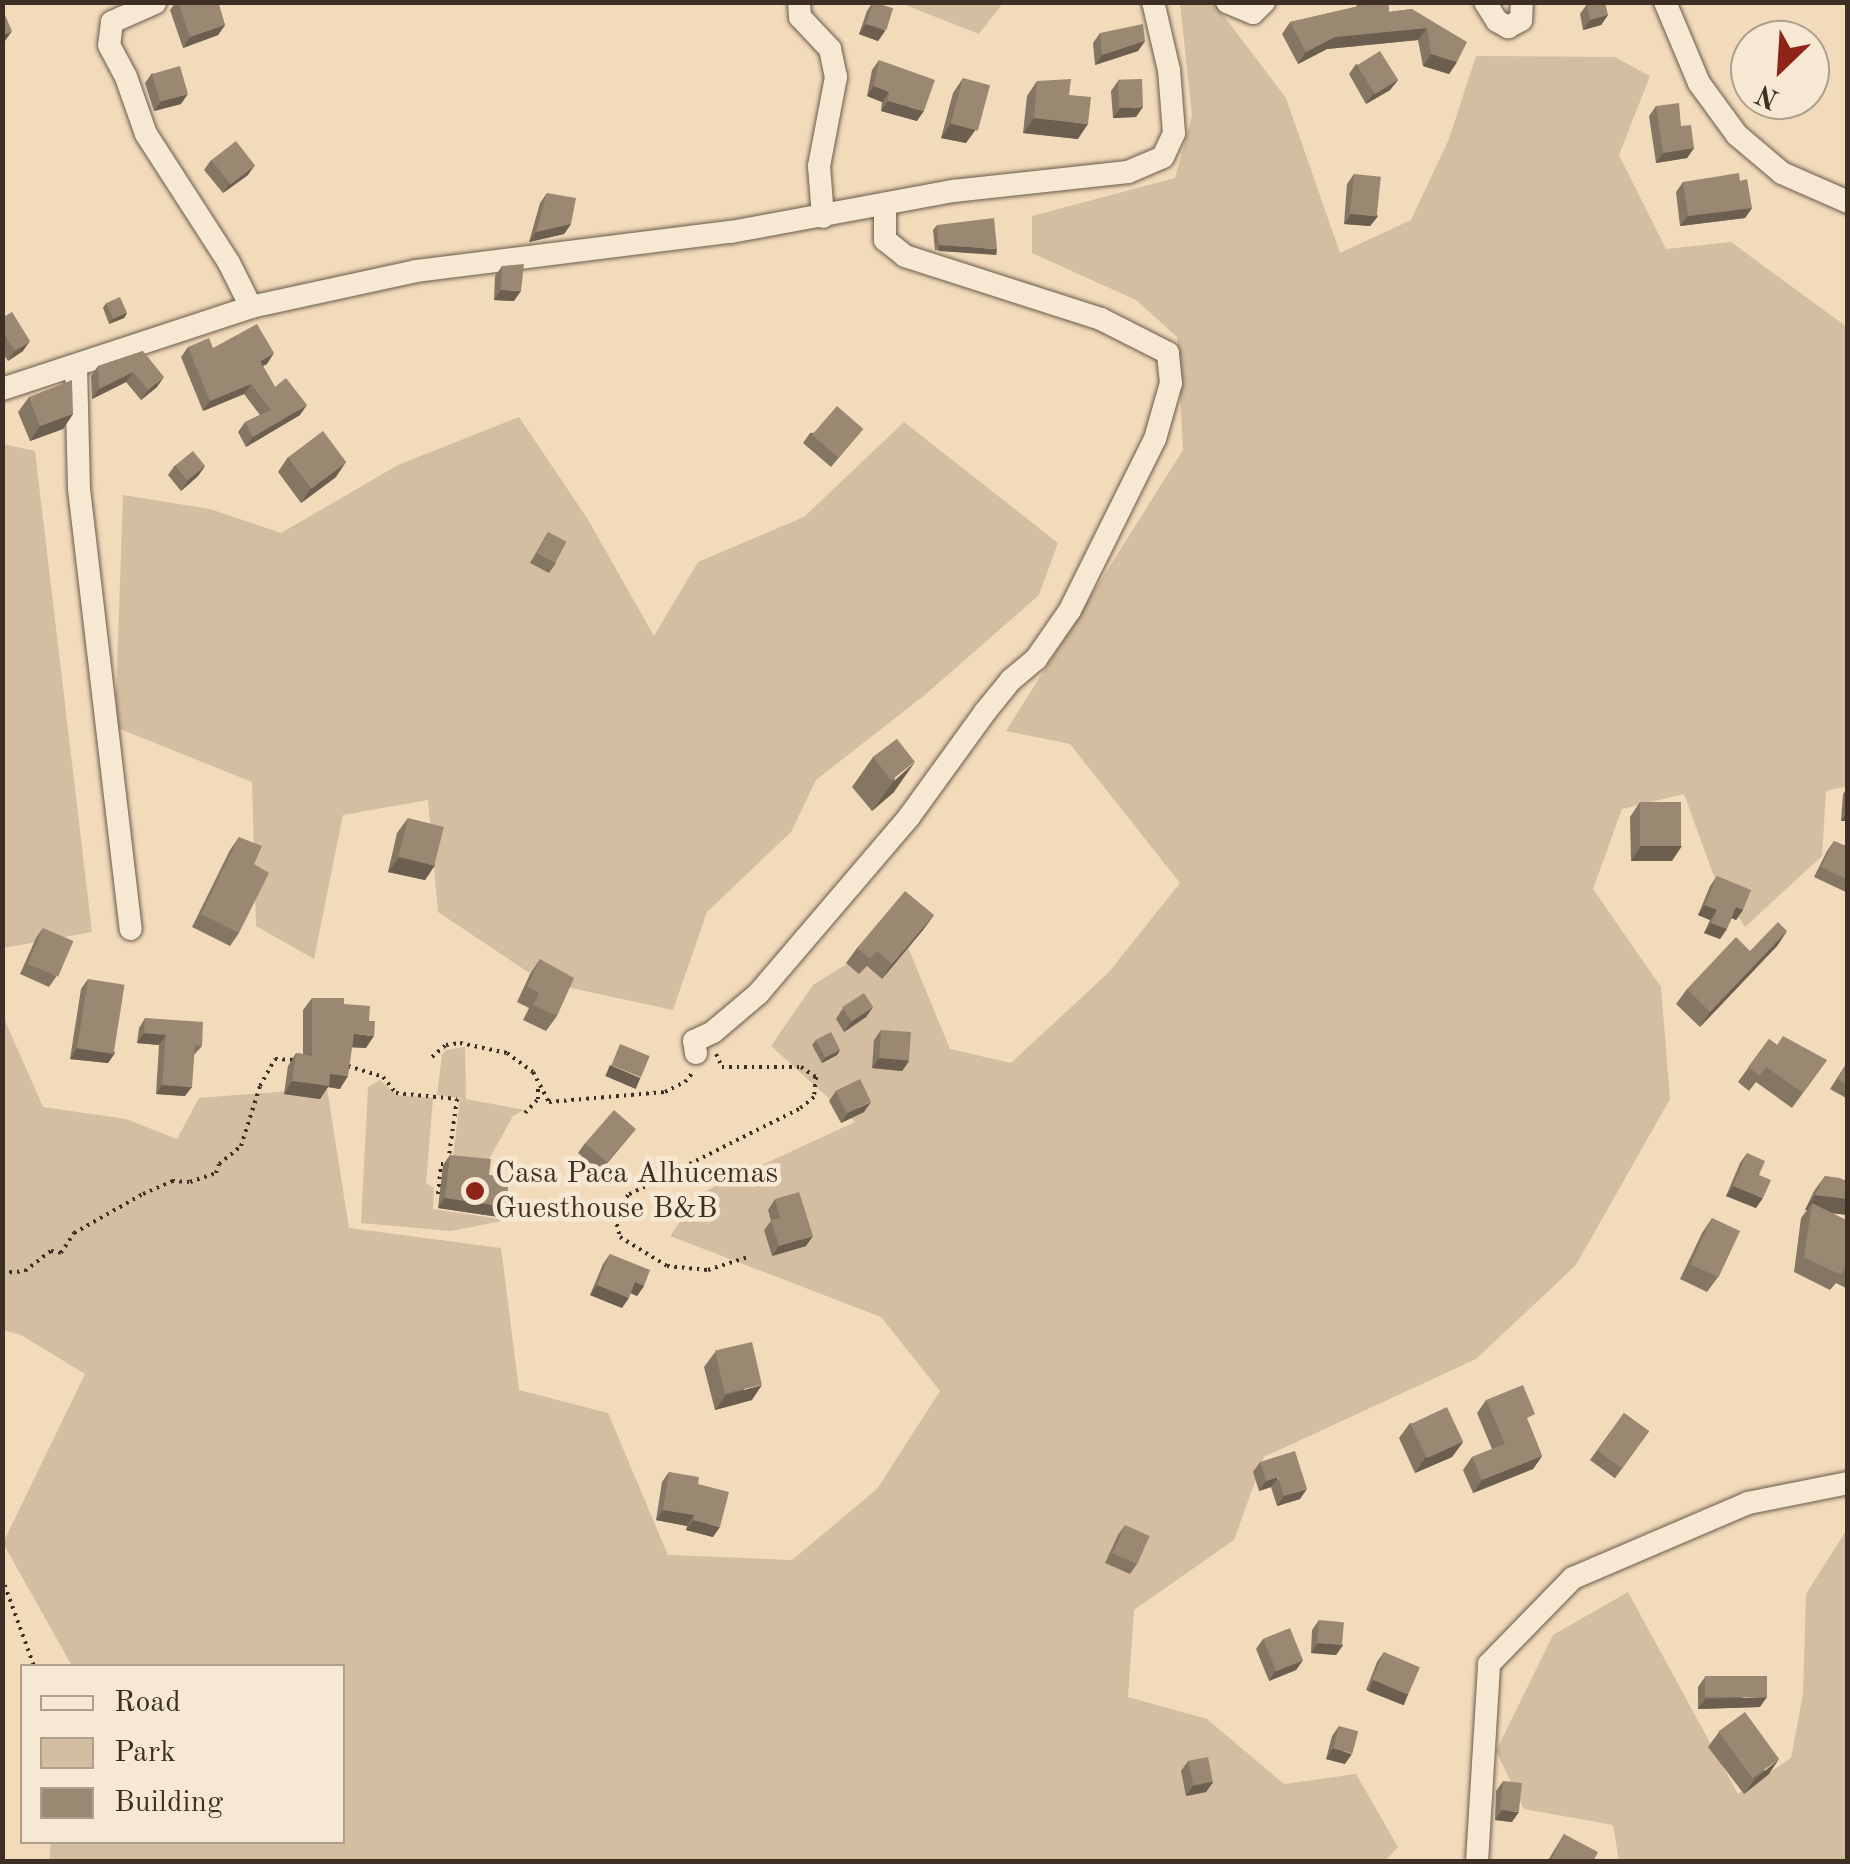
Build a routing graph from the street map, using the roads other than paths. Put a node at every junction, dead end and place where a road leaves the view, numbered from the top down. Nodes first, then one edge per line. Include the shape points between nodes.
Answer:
1 (800, 2) edge
2 (1152, 2) edge
3 (1227, 2) edge
4 (1264, 2) edge
5 (1485, 2) edge
6 (1522, 2) edge
7 (1664, 2) edge
8 (155, 4) edge
9 (1848, 202) edge
10 (884, 204) junction
11 (823, 216) junction
12 (251, 307) junction
13 (76, 366) junction
14 (2, 389) edge
15 (131, 929) dead end
16 (696, 1053) road end
17 (1848, 1483) edge
18 (1477, 1862) edge

1 - 11 street via 800,17 830,48 836,78 819,166
2 - 10 street via 1169,70 1174,133 1162,158 1128,172
3 - 4 street via 1253,13
5 - 6 street via 1508,26 1521,20
7 - 9 street via 1698,83 1738,135 1782,174
8 - 12 street via 112,22 109,45 146,134
10 - 11 street
10 - 16 street via 885,240 905,256 1100,319 1168,354 1172,382 1155,439 1092,568 1036,659 1011,680 909,817 758,994 694,1041
11 - 12 street via 416,271
12 - 13 street
13 - 14 street
13 - 15 street via 79,489
17 - 18 street via 1748,1503 1573,1578 1489,1664

